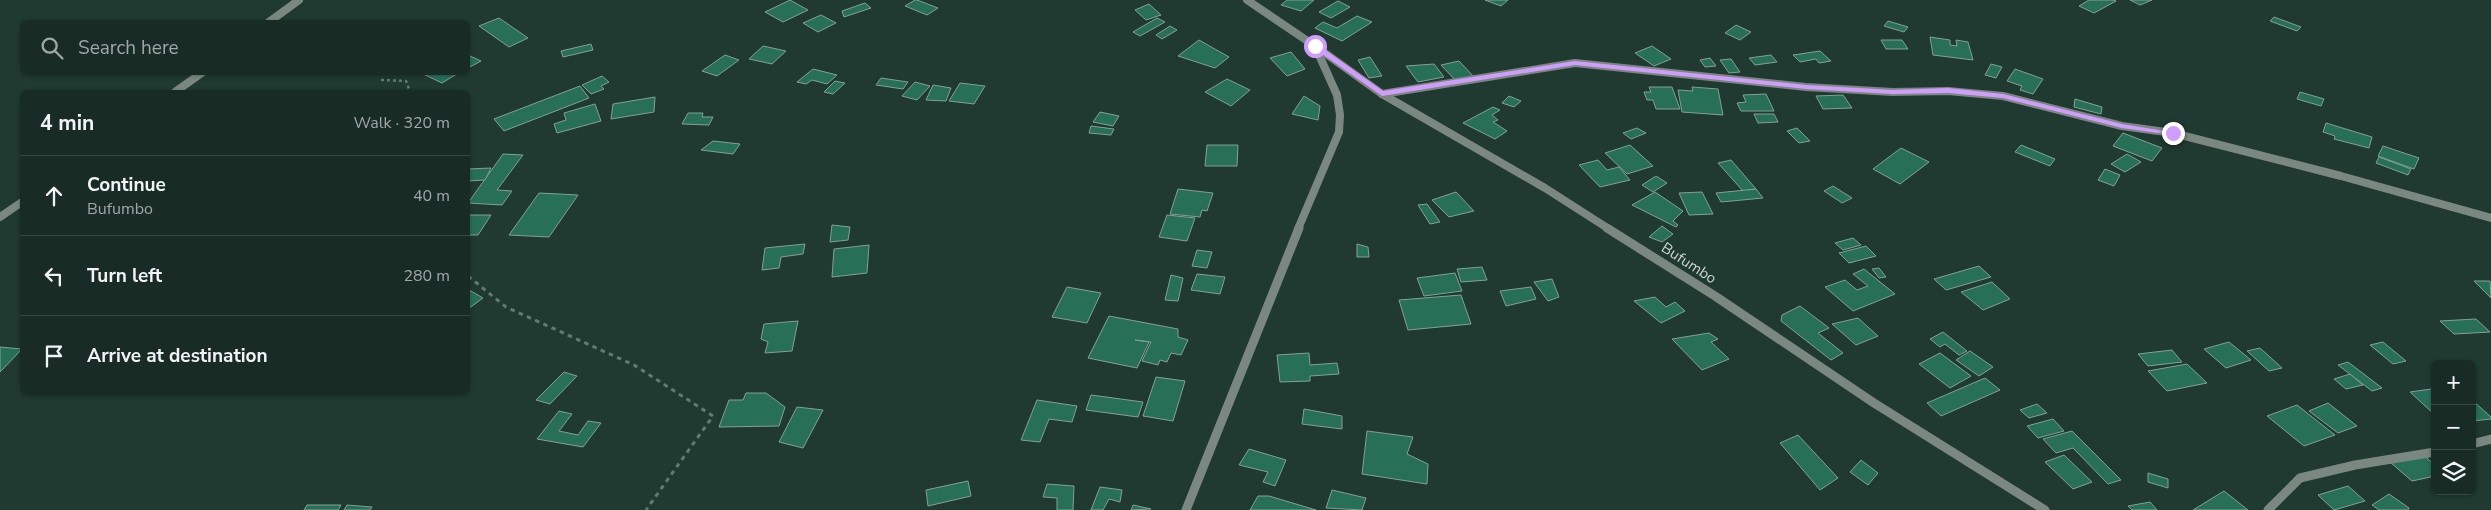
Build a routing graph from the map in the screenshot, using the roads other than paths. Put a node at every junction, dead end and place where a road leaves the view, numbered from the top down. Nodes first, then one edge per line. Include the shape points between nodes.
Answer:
1 (298, 0) edge
2 (1247, 0) edge
3 (272, 20) edge
4 (1315, 46) junction
5 (199, 75) edge
6 (178, 90) edge
7 (1382, 94) junction
8 (20, 203) edge
9 (0, 217) edge
10 (2491, 218) edge
11 (2491, 439) edge
12 (2476, 443) edge
13 (2431, 453) edge
14 (1186, 510) edge
15 (2045, 510) edge
16 (2268, 510) edge

1 - 3 street
2 - 4 street, Bufumbo
4 - 7 street, Bufumbo
4 - 14 street via 1337,95 1339,132
5 - 6 street
7 - 10 street via 1575,63 1806,87 1893,92 1948,90 2003,96 2122,126 2173,133
7 - 15 street, Bufumbo via 1545,188 1715,296 1874,403
8 - 9 street
11 - 12 street
13 - 16 street via 2300,478

